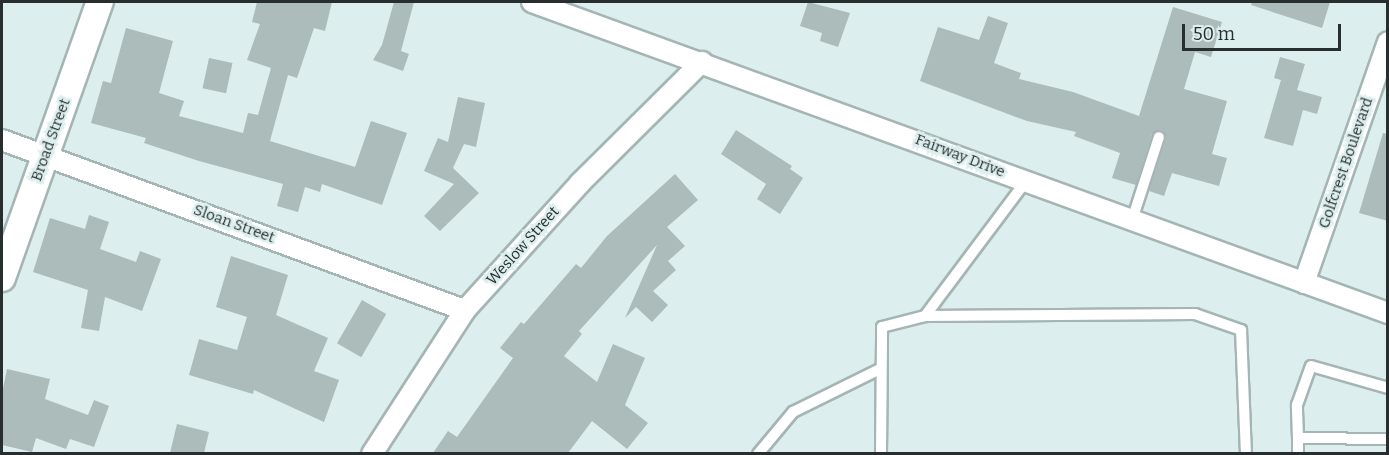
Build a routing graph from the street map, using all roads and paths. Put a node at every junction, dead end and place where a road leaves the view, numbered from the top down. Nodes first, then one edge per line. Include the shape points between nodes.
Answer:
1 (100, 2) edge
2 (532, 2) edge
3 (1388, 42) edge
4 (702, 62) junction
5 (1159, 137) dead end
6 (2, 140) edge
7 (45, 155) junction
8 (1026, 181) junction
9 (1132, 220) junction
10 (2, 278) edge
11 (1304, 283) junction
12 (465, 310) junction
13 (1388, 313) edge
14 (925, 316) junction
15 (880, 369) junction
16 (1388, 388) edge
17 (1298, 438) junction
18 (1388, 439) edge
19 (372, 453) edge
20 (758, 453) edge
21 (881, 453) edge
22 (1246, 453) edge
23 (1298, 453) edge

1 - 7 street, Broad Street
2 - 4 street, Fairway Drive
3 - 11 street, Golfcrest Boulevard
4 - 8 street, Fairway Drive
4 - 12 street, Weslow Street via 580,183
5 - 9 lane
6 - 7 street, Sloan Street
7 - 10 street, Broad Street
7 - 12 street, Sloan Street
8 - 9 street, Fairway Drive
8 - 14 lane
9 - 11 street, Fairway Drive
11 - 13 street, Fairway Drive
12 - 19 street, Weslow Street
14 - 15 lane via 882,327
14 - 22 lane via 1195,314 1241,330
15 - 20 lane via 793,412
15 - 21 lane
16 - 17 lane via 1311,366 1298,405
17 - 18 lane
17 - 23 lane

